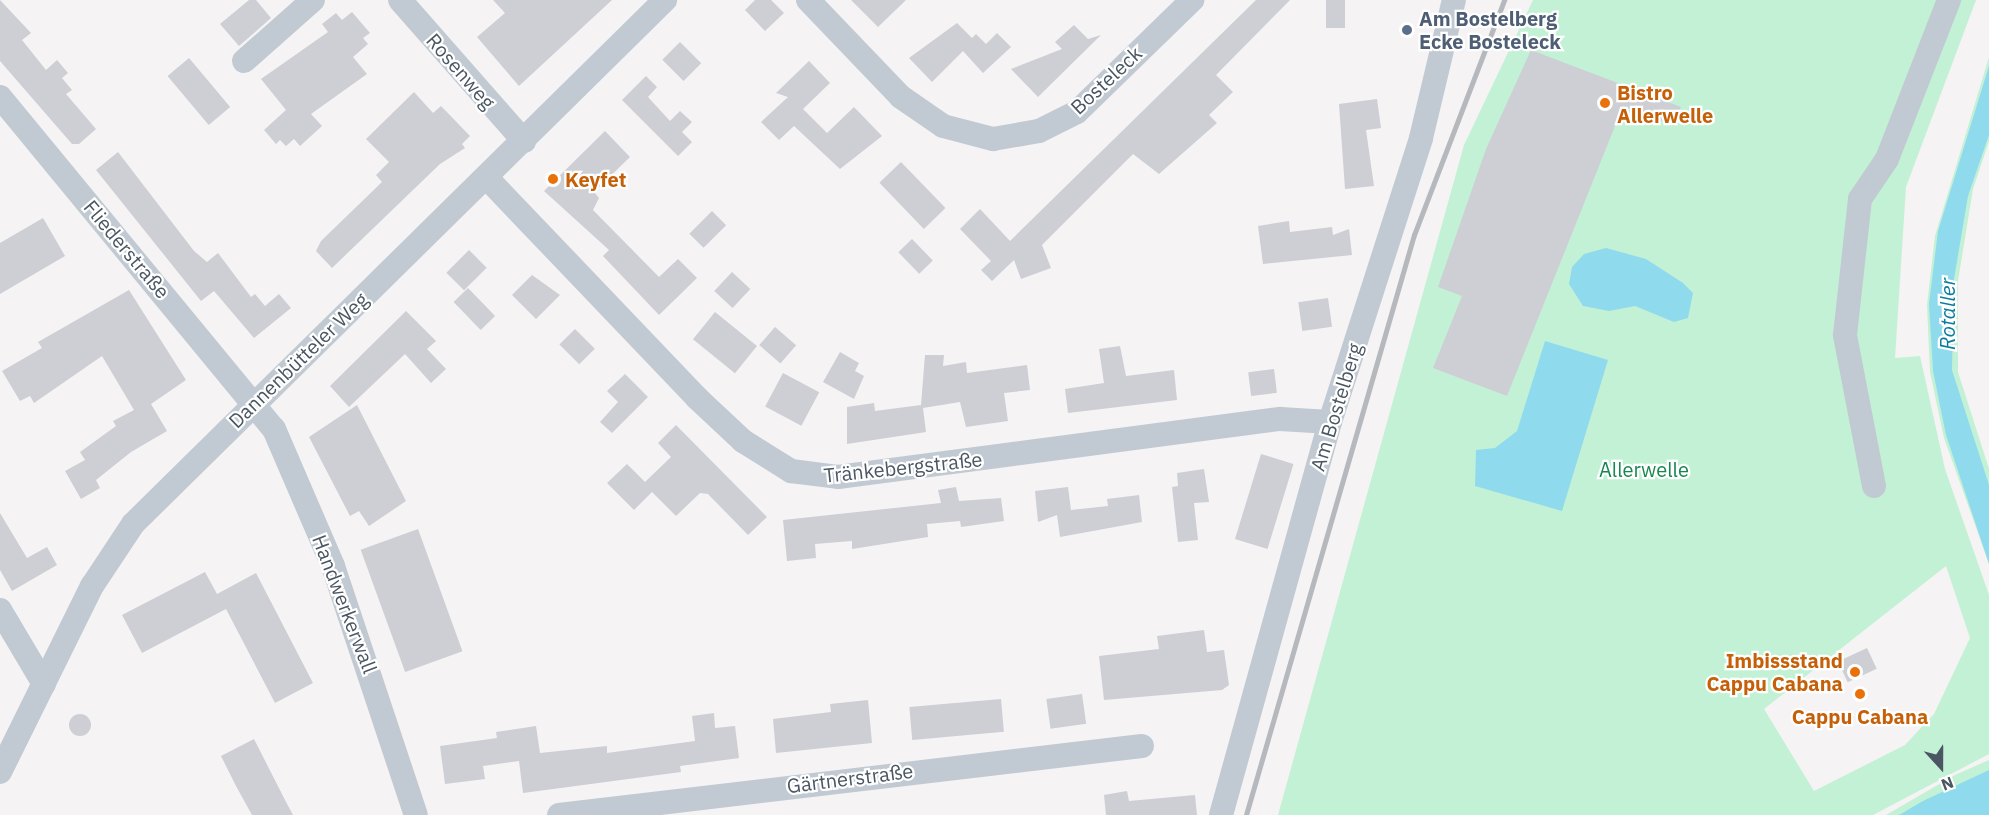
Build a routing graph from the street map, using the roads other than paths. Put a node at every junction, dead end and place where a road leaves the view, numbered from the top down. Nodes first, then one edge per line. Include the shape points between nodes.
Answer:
1 (313, 0) edge
2 (400, 0) edge
3 (665, 0) edge
4 (808, 0) edge
5 (1192, 0) edge
6 (1454, 0) edge
7 (1949, 0) edge
8 (244, 61) dead end
9 (0, 97) edge
10 (524, 141) junction
11 (486, 177) junction
12 (253, 402) junction
13 (1330, 422) junction
14 (1874, 486) dead end
15 (0, 610) edge
16 (44, 684) junction
17 (1142, 746) dead end
18 (0, 772) edge
19 (684, 807) edge
20 (416, 815) edge
21 (559, 815) edge
22 (1221, 815) edge

1 - 8 street
2 - 10 street, Rosenweg
3 - 10 street, Dannenbütteler Weg
4 - 5 street, Bosteleck via 901,97 943,126 993,139 1039,131 1077,112
6 - 13 street, Am Bostelberg via 1421,138
7 - 14 street via 1887,159 1860,199 1845,334
9 - 12 street, Fliederstraße
10 - 11 street, Dannenbütteler Weg
11 - 12 street, Dannenbütteler Weg
11 - 13 street, Tränkebergstraße via 698,398 743,441 791,471 838,477 1280,419
12 - 16 street, Dannenbütteler Weg via 133,524 92,586
12 - 20 street, Handwerkerwall via 274,429 333,566
13 - 22 street, Am Bostelberg
15 - 16 street
16 - 18 street, Dannenbütteler Weg
17 - 19 street, Gärtnerstraße
19 - 21 street, Gärtnerstraße

